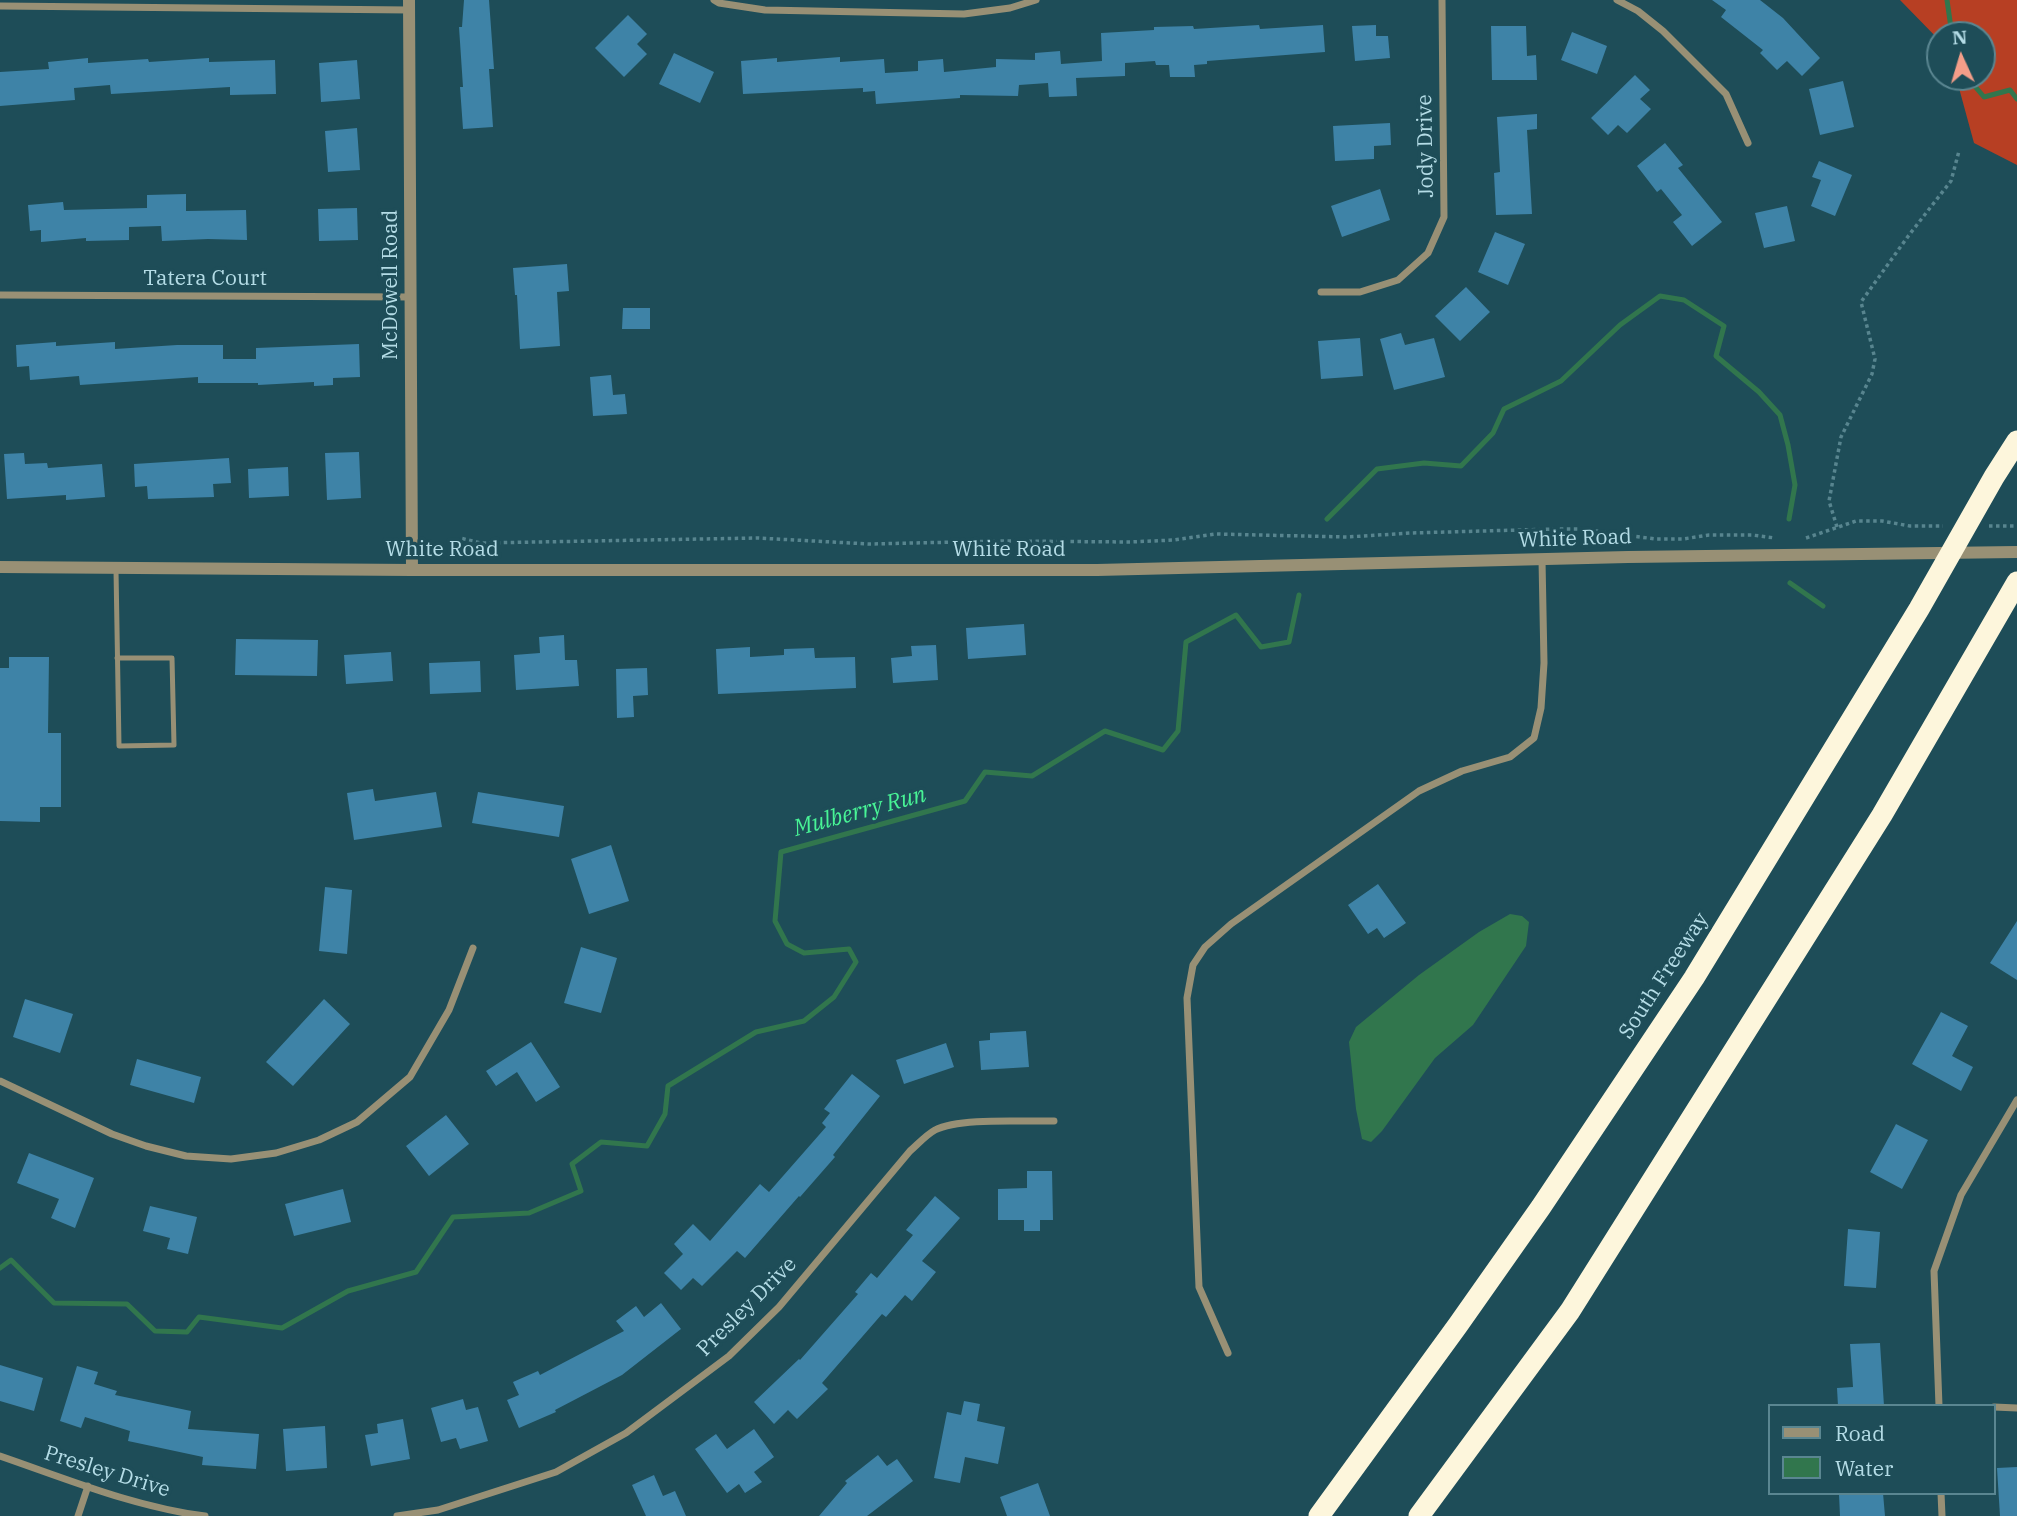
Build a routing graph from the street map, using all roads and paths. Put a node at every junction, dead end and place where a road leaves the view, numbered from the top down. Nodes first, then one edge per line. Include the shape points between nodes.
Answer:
1 (714, 0) edge
2 (1036, 0) edge
3 (1442, 0) edge
4 (1617, 0) edge
5 (409, 5) edge
6 (0, 6) edge
7 (1748, 143) dead end
8 (1959, 151) dead end
9 (1321, 292) dead end
10 (0, 295) edge
11 (410, 297) junction
12 (2017, 441) edge
13 (1950, 526) dead end
14 (1977, 526) dead end
15 (2017, 526) edge
16 (1838, 527) junction
17 (1775, 538) dead end
18 (1797, 539) dead end
19 (2017, 552) edge
20 (1542, 560) junction
21 (0, 567) edge
22 (116, 567) junction
23 (412, 570) junction
24 (452, 570) junction
25 (2012, 591) edge
26 (117, 658) junction
27 (474, 948) dead end
28 (0, 1082) edge
29 (2017, 1100) edge
30 (1054, 1121) dead end
31 (1228, 1353) dead end
32 (1939, 1404) edge
33 (1996, 1407) edge
34 (2017, 1408) edge
35 (0, 1456) edge
36 (88, 1486) junction
37 (1941, 1495) edge
38 (78, 1516) edge
39 (205, 1516) edge
40 (397, 1516) edge
41 (1319, 1516) edge
42 (1419, 1516) edge
43 (1942, 1516) edge

1 - 2 street via 765,10 964,14
3 - 9 street, Jody Drive via 1444,216 1428,253 1398,280 1360,292
4 - 7 street via 1663,31 1726,94
5 - 6 street
5 - 11 street, McDowell Road
8 - 16 path via 1951,181 1861,302 1875,359 1841,437 1829,501
10 - 11 street, Tatera Court
11 - 23 street, McDowell Road
12 - 41 highway, South Freeway via 1694,978 1541,1207
13 - 16 path via 1856,521
14 - 15 path
16 - 18 path
17 - 24 path via 1655,538 1555,529 869,544 757,538 481,543 460,538
19 - 20 street, White Road
20 - 24 street, White Road via 1097,570
20 - 31 street via 1544,663 1534,738 1510,757 1462,771 1419,791 1231,924 1193,965 1187,998 1199,1287
21 - 22 street, White Road
22 - 23 street, White Road
22 - 26 lane
23 - 24 street, White Road
25 - 42 highway via 1882,815 1570,1311
26 - 26 lane via 119,746 174,745 173,658
27 - 28 street via 449,1010 410,1077 357,1122 276,1153 231,1159 186,1156 146,1146
29 - 32 street via 1961,1195 1934,1271
30 - 40 street, Presley Drive via 964,1123 934,1131 910,1151 779,1307 729,1356 626,1433 556,1472 438,1510
33 - 34 street
35 - 36 street, Presley Drive
36 - 38 street
36 - 39 street, Presley Drive via 178,1513
37 - 43 street

